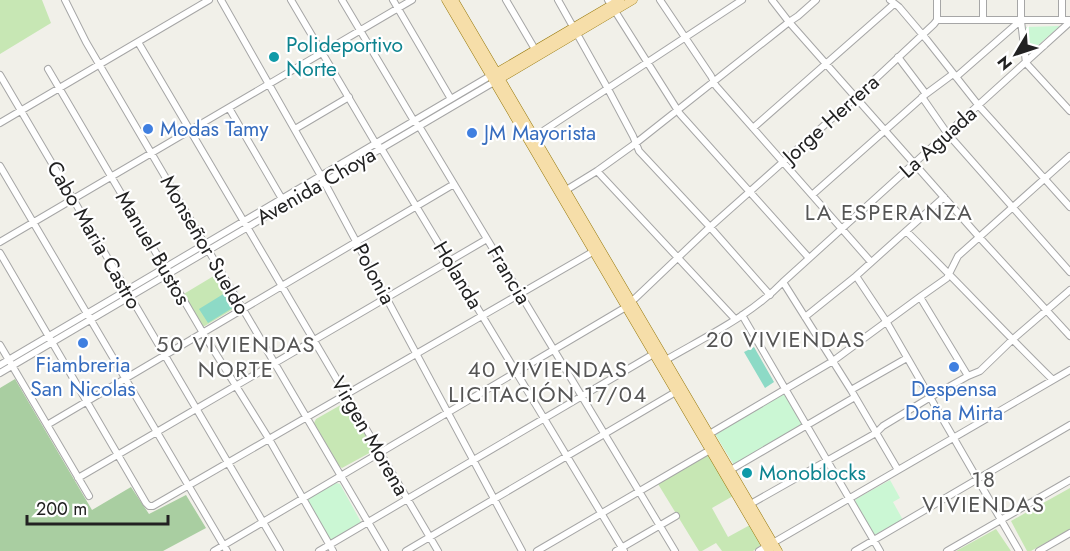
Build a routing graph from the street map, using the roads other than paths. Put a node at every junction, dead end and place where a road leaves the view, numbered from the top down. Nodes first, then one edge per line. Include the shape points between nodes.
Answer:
1 (65, 0) edge
2 (209, 0) edge
3 (221, 0) edge
4 (291, 0) edge
5 (342, 0) edge
6 (393, 0) edge
7 (412, 0) edge
8 (446, 0) edge
9 (454, 0) edge
10 (506, 0) edge
11 (558, 0) edge
12 (620, 0) edge
13 (633, 0) edge
14 (660, 0) edge
15 (742, 0) edge
16 (772, 0) edge
17 (816, 0) edge
18 (937, 0) edge
19 (982, 0) edge
20 (1021, 0) edge
21 (1062, 0) edge
22 (892, 2) edge
23 (612, 5) edge
24 (398, 8) junction
25 (937, 20) junction
26 (983, 20) junction
27 (1062, 20) junction
28 (789, 21) junction
29 (1021, 21) junction
30 (1070, 21) edge
31 (360, 30) junction
32 (575, 30) junction
33 (922, 36) junction
34 (685, 38) junction
35 (138, 42) junction
36 (322, 53) junction
37 (537, 53) junction
38 (897, 57) junction
39 (647, 62) junction
40 (1026, 63) junction
41 (826, 64) junction
42 (99, 65) junction
43 (48, 69) dead end
44 (0, 75) edge
45 (955, 76) junction
46 (495, 77) junction
47 (714, 81) junction
48 (269, 84) junction
49 (59, 88) junction
50 (608, 89) junction
51 (924, 96) junction
52 (349, 97) junction
53 (856, 97) junction
54 (451, 99) junction
55 (979, 106) junction
56 (229, 108) junction
57 (677, 110) junction
58 (21, 111) junction
59 (1070, 111) edge
60 (0, 123) edge
61 (416, 124) junction
62 (753, 128) junction
63 (295, 129) junction
64 (190, 130) junction
65 (885, 130) junction
66 (947, 133) junction
67 (531, 139) junction
68 (636, 143) junction
69 (379, 146) junction
70 (151, 153) junction
71 (1070, 156) edge
72 (783, 162) junction
73 (914, 164) junction
74 (0, 166) edge
75 (597, 171) junction
76 (111, 177) junction
77 (323, 179) junction
78 (1045, 179) junction
79 (454, 184) junction
80 (563, 192) junction
81 (750, 192) junction
82 (812, 195) junction
83 (944, 197) junction
84 (73, 199) junction
85 (282, 199) junction
86 (417, 206) junction
87 (1070, 207) edge
88 (1013, 208) junction
89 (33, 223) junction
90 (246, 224) junction
91 (710, 227) junction
92 (842, 228) junction
93 (906, 231) junction
94 (980, 238) junction
95 (487, 239) junction
96 (0, 242) edge
97 (356, 242) junction
98 (206, 247) junction
99 (596, 250) junction
100 (0, 253) edge
101 (678, 258) junction
102 (809, 258) junction
103 (450, 261) junction
104 (872, 262) junction
105 (166, 271) junction
106 (1070, 272) edge
107 (950, 274) junction
108 (856, 276) junction
109 (783, 282) junction
110 (282, 286) junction
111 (1070, 290) edge
112 (128, 293) junction
113 (521, 294) junction
114 (770, 295) junction
115 (920, 297) junction
116 (386, 298) junction
117 (629, 304) junction
118 (242, 309) junction
119 (1047, 311) junction
120 (742, 315) junction
121 (483, 316) junction
122 (88, 317) junction
123 (806, 317) junction
124 (735, 319) junction
125 (886, 321) junction
126 (203, 333) junction
127 (1070, 336) edge
128 (50, 339) junction
129 (314, 340) junction
130 (1012, 340) junction
131 (0, 345) edge
132 (554, 350) junction
133 (657, 353) junction
134 (417, 354) junction
135 (164, 356) junction
136 (907, 358) junction
137 (833, 361) junction
138 (662, 362) junction
139 (10, 363) junction
140 (274, 363) junction
141 (0, 365) edge
142 (517, 372) junction
143 (0, 373) edge
144 (1069, 373) edge
145 (968, 376) junction
146 (125, 378) junction
147 (1053, 380) junction
148 (236, 386) junction
149 (785, 389) junction
150 (679, 390) junction
151 (851, 390) junction
152 (346, 395) junction
153 (582, 396) junction
154 (855, 397) junction
155 (929, 398) junction
156 (86, 401) junction
157 (196, 410) junction
158 (448, 412) junction
159 (307, 418) junction
160 (545, 418) junction
161 (47, 425) junction
162 (806, 425) junction
163 (1070, 425) edge
164 (876, 432) junction
165 (156, 433) junction
166 (605, 434) junction
167 (706, 436) junction
168 (953, 438) junction
169 (269, 439) junction
170 (710, 450) junction
171 (380, 452) junction
172 (118, 455) junction
173 (567, 456) junction
174 (473, 460) junction
175 (827, 461) junction
176 (227, 463) junction
177 (898, 470) junction
178 (727, 472) junction
179 (340, 475) junction
180 (78, 478) junction
181 (977, 480) junction
182 (1070, 480) edge
183 (188, 486) junction
184 (639, 491) junction
185 (89, 496) dead end
186 (302, 499) junction
187 (407, 499) junction
188 (494, 499) junction
189 (849, 499) junction
190 (747, 506) junction
191 (601, 513) junction
192 (676, 516) dead end
193 (1000, 520) junction
194 (263, 522) junction
195 (368, 522) junction
196 (659, 525) junction
197 (1070, 533) edge
198 (430, 537) junction
199 (873, 540) junction
200 (226, 548) edge
201 (331, 548) edge
202 (767, 548) edge
203 (621, 550) edge
204 (214, 551) edge
205 (279, 551) edge
206 (319, 551) edge
207 (385, 551) edge
208 (406, 551) edge
209 (438, 551) edge
210 (522, 551) edge
211 (537, 551) edge
212 (675, 551) edge
213 (777, 551) edge
214 (855, 551) edge
215 (880, 551) edge
216 (947, 551) edge
217 (1018, 551) edge
218 (1039, 551) edge

1 - 42 street, Monseñor Sueldo
2 - 35 street
3 - 48 street, Polonia
4 - 36 street, Holanda
5 - 31 street, Francia
6 - 24 street
7 - 24 street
8 - 46 main road
9 - 46 main road
10 - 37 street
11 - 32 street
12 - 23 main road, Avenida Choya
13 - 23 main road, Avenida Choya
14 - 34 street
15 - 34 street
16 - 28 street
17 - 28 street
18 - 25 street
19 - 26 street
20 - 29 street
21 - 27 street
22 - 33 street
22 - 41 street
23 - 32 main road, Avenida Choya
23 - 39 street
24 - 31 street
24 - 54 street
25 - 26 street
25 - 33 street, Jorge Herrera
26 - 29 street
27 - 29 street
27 - 30 street
28 - 41 street
28 - 47 street
29 - 40 street
29 - 45 street
30 - 40 street, La Aguada
31 - 36 street
31 - 61 street, Francia
32 - 37 main road, Avenida Choya
32 - 50 street
33 - 38 street, Jorge Herrera
33 - 45 street
34 - 39 street
34 - 47 street
35 - 42 street
35 - 64 street, Virgen Morena
36 - 48 street
36 - 52 street, Holanda
37 - 46 main road, Avenida Choya
38 - 51 street
38 - 53 street, Jorge Herrera
39 - 50 street
39 - 57 street
40 - 55 street, La Aguada
40 - 59 street
41 - 53 street
41 - 62 street
42 - 49 street
42 - 70 street, Monseñor Sueldo
43 - 49 street, Manuel Bustos
44 - 58 street, Cabo Maria Castro
45 - 51 street
45 - 55 street
46 - 54 street, Avenida Choya
46 - 61 street, Avenida Choya
46 - 67 main road
47 - 57 street
47 - 62 street
48 - 56 street
48 - 63 street, Polonia
49 - 58 street
49 - 76 street, Manuel Bustos
50 - 67 street
50 - 68 street
51 - 65 street
51 - 66 street
52 - 63 street
52 - 69 street, Holanda
53 - 65 street
53 - 72 street, Jorge Herrera
54 - 61 street, Avenida Choya
55 - 66 street, La Aguada
55 - 78 street
56 - 64 street
56 - 85 street
57 - 68 street
57 - 81 street
58 - 60 street
58 - 84 street, Cabo Maria Castro
61 - 69 street, Avenida Choya
61 - 79 street, Francia
62 - 72 street
63 - 77 street, Polonia
64 - 70 street
64 - 90 street, Virgen Morena
65 - 73 street
65 - 82 street
66 - 73 street, La Aguada
66 - 88 street
67 - 80 main road
68 - 75 street
68 - 91 street via 639,151
69 - 77 street, Avenida Choya
69 - 86 street, Holanda
70 - 76 street
70 - 98 street, Monseñor Sueldo
71 - 78 street
72 - 81 street, Jorge Herrera
72 - 82 street
73 - 83 street
73 - 92 street, La Aguada
74 - 89 street
75 - 80 street
75 - 101 street
76 - 84 street
76 - 105 street, Manuel Bustos
77 - 85 street, Avenida Choya
77 - 90 street, Avenida Choya
77 - 97 street, Polonia
78 - 87 street
78 - 88 street
79 - 86 street
79 - 95 street, Francia
80 - 99 main road
81 - 91 street, Jorge Herrera
81 - 102 street
82 - 92 street
83 - 93 street
83 - 94 street
84 - 89 street
84 - 112 street, Cabo Maria Castro
85 - 90 street, Avenida Choya
86 - 97 street
86 - 103 street, Holanda
88 - 94 street
88 - 106 street
89 - 96 street
89 - 122 street
90 - 98 street, Avenida Choya
90 - 110 street, Virgen Morena
91 - 101 street, Jorge Herrera
91 - 114 street
92 - 102 street, La Aguada
92 - 104 street
93 - 104 street
93 - 107 street
94 - 107 street via 958,256
94 - 119 street
95 - 103 street
95 - 113 street, Francia
97 - 110 street
97 - 116 street, Polonia
98 - 105 street, Avenida Choya
98 - 118 street, Monseñor Sueldo
99 - 113 street
99 - 117 main road
100 - 128 street
101 - 117 street, Jorge Herrera
101 - 124 street
102 - 109 street, La Aguada
103 - 116 street
103 - 121 street, Holanda
104 - 108 street
105 - 112 street, Avenida Choya
105 - 126 street, Manuel Bustos
107 - 115 street
107 - 130 street
108 - 123 street
108 - 125 street
109 - 114 street, La Aguada
109 - 123 street
110 - 118 street
110 - 129 street, Virgen Morena
111 - 119 street
112 - 122 street, Avenida Choya
112 - 135 street, Cabo Maria Castro
113 - 121 street
113 - 132 street, Francia
114 - 120 street, La Aguada
115 - 125 street
115 - 145 street
116 - 129 street
116 - 134 street, Polonia
117 - 132 street, Jorge Herrera
117 - 133 main road
118 - 126 street
118 - 140 street, Monseñor Sueldo
119 - 127 street
119 - 130 street
120 - 124 street, La Aguada
120 - 149 street
121 - 134 street
121 - 142 street, Holanda
122 - 128 street, Avenida Choya
122 - 146 street
123 - 137 street
124 - 138 street, La Aguada
125 - 136 street
125 - 137 street
126 - 135 street
126 - 148 street, Manuel Bustos
128 - 139 street, Avenida Choya
128 - 156 street
129 - 140 street
129 - 152 street, Virgen Morena
130 - 145 street via 980,371
130 - 147 street
131 - 139 street
132 - 142 street, Jorge Herrera
132 - 153 street, Francia
133 - 138 main road
133 - 153 street
134 - 152 street
134 - 158 street, Polonia
135 - 146 street
135 - 157 street, Cabo Maria Castro
136 - 151 street
136 - 155 street
137 - 149 street
137 - 151 street
138 - 150 main road
139 - 141 street, Avenida Choya
139 - 143 street, Avenida Choya
139 - 161 street
140 - 148 street
140 - 159 street, Monseñor Sueldo
142 - 158 street, Jorge Herrera
142 - 160 street, Holanda
144 - 147 street
145 - 155 street
146 - 156 street
146 - 165 street
147 - 168 street
148 - 157 street
148 - 169 street, Manuel Bustos
149 - 162 street
149 - 167 street
150 - 166 street
150 - 167 main road
151 - 154 street
152 - 159 street
152 - 171 street, Virgen Morena
153 - 160 street
153 - 166 street, Francia
154 - 162 street
154 - 164 street
155 - 164 street
155 - 168 street
156 - 161 street
156 - 172 street
157 - 165 street
157 - 176 street, Cabo Maria Castro
158 - 171 street, Jorge Herrera
158 - 174 street, Polonia
159 - 169 street
159 - 179 street, Monseñor Sueldo
160 - 173 street, Holanda
160 - 174 street
161 - 180 street
162 - 175 street
162 - 178 street
163 - 181 street
164 - 175 street
164 - 177 street
165 - 172 street
165 - 183 street
166 - 173 street
166 - 184 street, Francia
167 - 170 main road
167 - 178 main road
168 - 177 street
168 - 181 street
169 - 176 street
169 - 186 street, Manuel Bustos
170 - 178 main road
170 - 184 street
171 - 179 street, Jorge Herrera
171 - 187 street, Virgen Morena
172 - 180 street
172 - 183 street via 149,506
173 - 188 street
173 - 191 street, Holanda
174 - 187 street
174 - 188 street, Polonia
175 - 189 street
175 - 190 street
176 - 183 street
176 - 194 street, Cabo Maria Castro
177 - 189 street
178 - 190 main road
179 - 186 street, Jorge Herrera
179 - 195 street, Monseñor Sueldo
180 - 185 street
181 - 193 street
181 - 199 street
182 - 193 street
183 - 200 street
184 - 191 street
184 - 196 street, Francia
186 - 194 street, Jorge Herrera
186 - 201 street, Manuel Bustos
187 - 195 street
187 - 198 street, Virgen Morena
188 - 198 street
188 - 210 street, Polonia
189 - 199 street
189 - 202 street
190 - 202 main road
191 - 203 street, Holanda
191 - 211 street
192 - 196 street
193 - 216 street
193 - 217 street
194 - 200 street, Jorge Herrera
194 - 205 street, Cabo Maria Castro
195 - 201 street
195 - 207 street, Monseñor Sueldo
196 - 203 street
196 - 212 street, Francia
197 - 218 street
198 - 208 street
198 - 209 street, Virgen Morena
199 - 214 street
199 - 215 street
200 - 204 street, Jorge Herrera
201 - 206 street
202 - 213 main road

